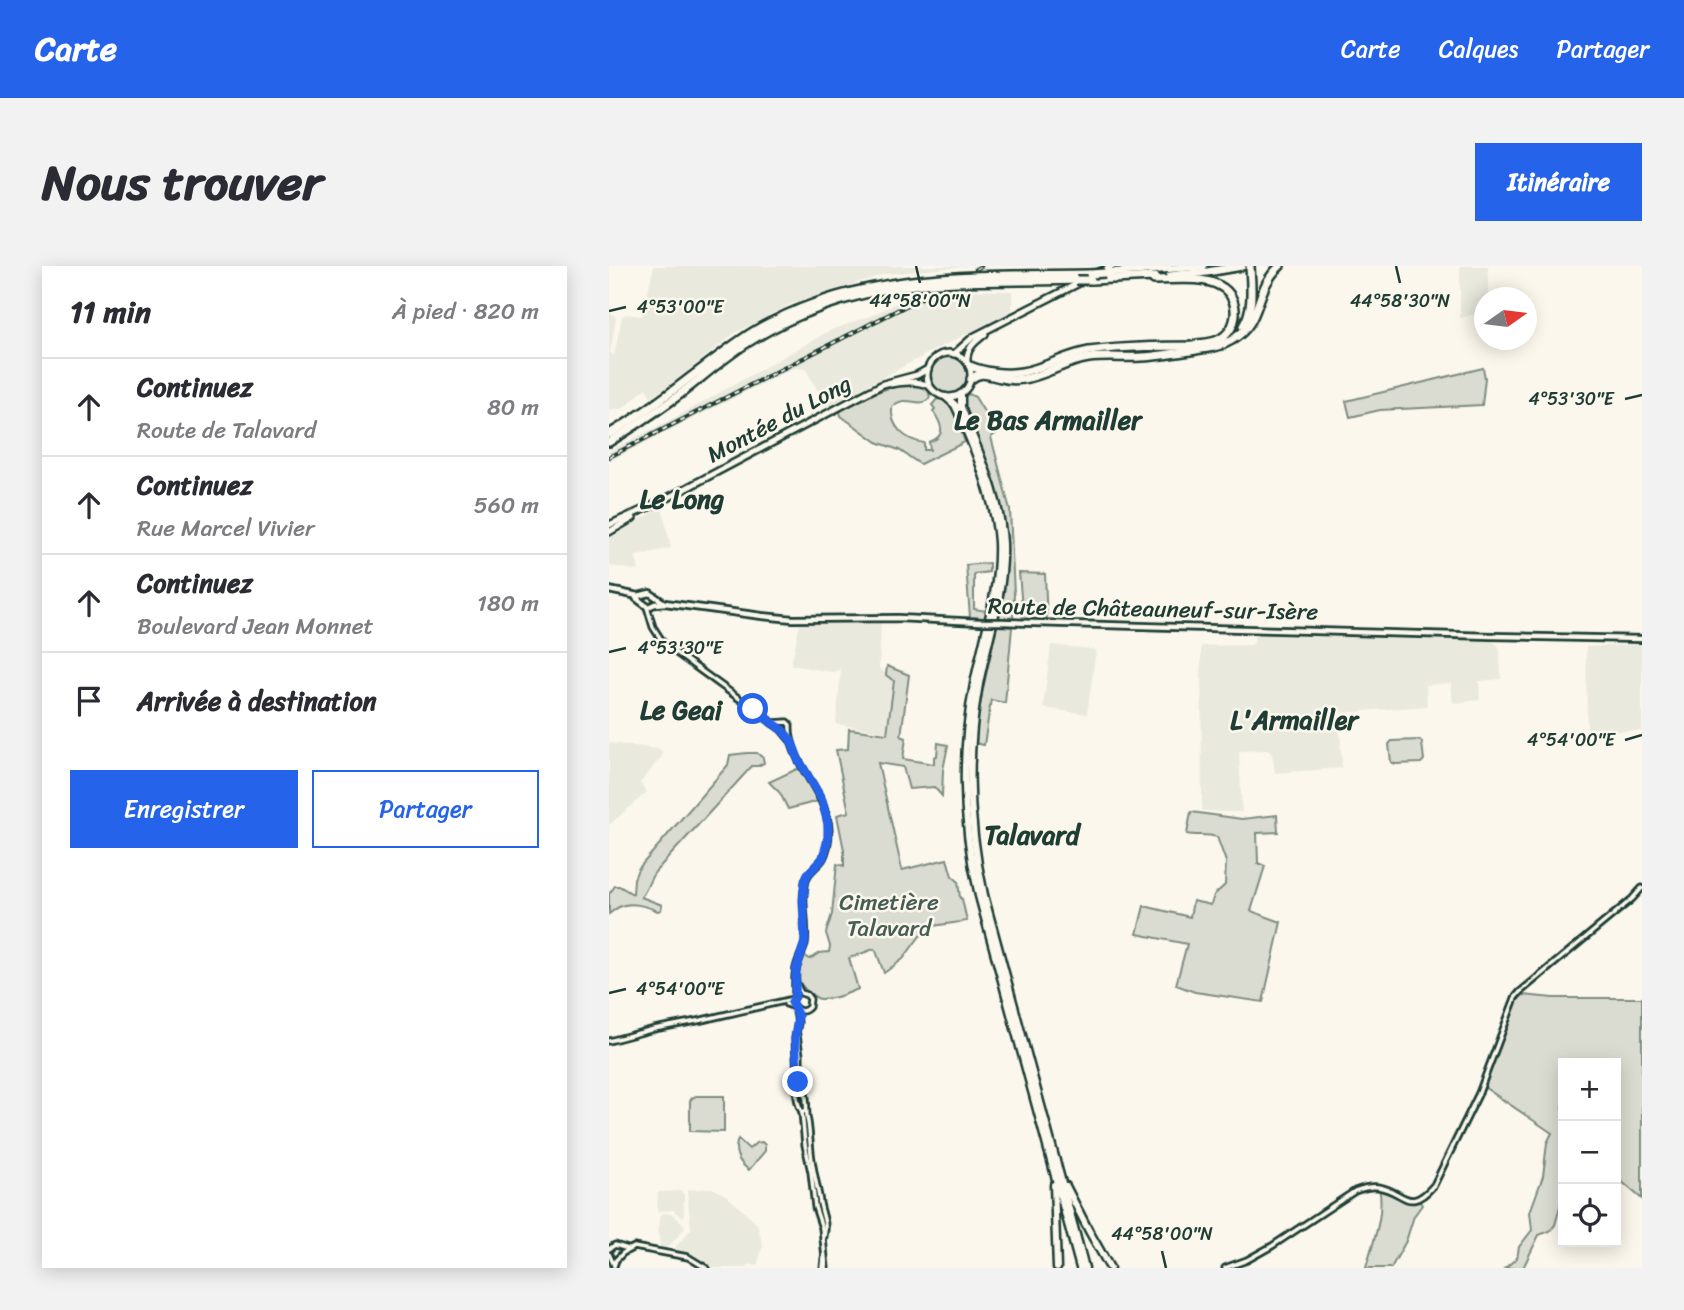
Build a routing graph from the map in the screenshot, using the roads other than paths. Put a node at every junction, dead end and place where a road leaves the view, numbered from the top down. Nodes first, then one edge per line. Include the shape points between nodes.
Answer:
1 (1112, 266) edge
2 (1203, 266) edge
3 (1242, 266) edge
4 (1251, 266) edge
5 (1280, 266) edge
6 (1090, 277) junction
7 (1151, 277) junction
8 (995, 326) junction
9 (1239, 335) junction
10 (1189, 346) junction
11 (954, 354) junction
12 (968, 364) junction
13 (928, 369) junction
14 (971, 379) junction
15 (930, 386) junction
16 (877, 387) junction
17 (961, 394) junction
18 (946, 397) junction
19 (609, 434) edge
20 (609, 442) edge
21 (660, 502) junction
22 (609, 526) edge
23 (609, 532) edge
24 (609, 590) edge
25 (649, 602) junction
26 (1642, 639) edge
27 (782, 729) junction
28 (790, 731) junction
29 (968, 737) junction
30 (791, 740) junction
31 (967, 752) junction
32 (1642, 888) edge
33 (795, 981) junction
34 (801, 993) junction
35 (794, 997) junction
36 (780, 1003) junction
37 (794, 1008) junction
38 (804, 1011) junction
39 (798, 1023) junction
40 (609, 1041) edge
41 (800, 1087) junction
42 (804, 1111) junction
43 (1052, 1166) junction
44 (1059, 1172) junction
45 (621, 1247) junction
46 (631, 1248) junction
47 (623, 1253) junction
48 (610, 1254) edge
49 (617, 1259) junction
50 (615, 1267) edge
51 (706, 1268) edge
52 (824, 1268) edge
53 (1057, 1268) edge
54 (1082, 1268) edge
55 (1110, 1268) edge
56 (1225, 1268) edge

1 - 8 main road
2 - 6 highway, bridge
3 - 7 highway
4 - 9 highway via 1253,306
4 - 10 highway via 1250,310 1241,329 1224,342
5 - 9 highway via 1266,282 1252,321
6 - 7 highway
6 - 19 highway via 938,277 882,284 825,299 743,338
6 - 20 highway, bridge via 908,286 828,305 747,343
7 - 10 highway via 1211,283 1233,299 1236,311 1230,331 1215,342
8 - 11 main road
8 - 12 main road via 969,350
9 - 14 highway via 1216,347 1072,361 1022,379 978,374
10 - 12 highway via 1084,352 1016,373
11 - 12 main road
11 - 13 main road via 938,356
12 - 14 main road
13 - 15 main road
13 - 16 main road, Montée du Long
14 - 17 main road
15 - 16 main road, Montée du Long via 913,382
15 - 18 main road
16 - 21 main road, Montée du Long
17 - 18 main road
17 - 29 highway via 961,407 993,489 1003,544 997,608
18 - 29 highway via 955,405 990,496 997,539 997,569
21 - 22 main road, Montée du Long
21 - 23 main road, Montée du Long
24 - 25 main road
25 - 26 main road, Route de Châteauneuf-sur-Isère, bridge via 793,619 911,618
25 - 27 street via 651,621 668,648
27 - 28 street
27 - 28 street via 787,722
27 - 30 street
28 - 30 street
29 - 31 highway
30 - 33 street via 822,800 829,829 823,858 805,881 805,942
31 - 43 highway via 965,815 973,873
31 - 44 highway via 978,871
32 - 56 street via 1515,998 1479,1093 1425,1195 1410,1200 1379,1187 1355,1191 1247,1261
33 - 34 street
33 - 35 street
34 - 35 street
34 - 38 street via 810,1002
35 - 36 street
35 - 37 street
36 - 37 street
36 - 40 street
37 - 38 street
37 - 39 street
38 - 39 street
39 - 41 street
41 - 42 street via 808,1105
41 - 42 street via 796,1092
42 - 52 street
43 - 53 highway
43 - 54 highway
44 - 54 highway
44 - 55 highway
45 - 46 street
45 - 47 street
45 - 48 street via 615,1245
46 - 47 street
46 - 51 street via 688,1257
47 - 49 street
48 - 49 street
48 - 50 street
49 - 50 street

